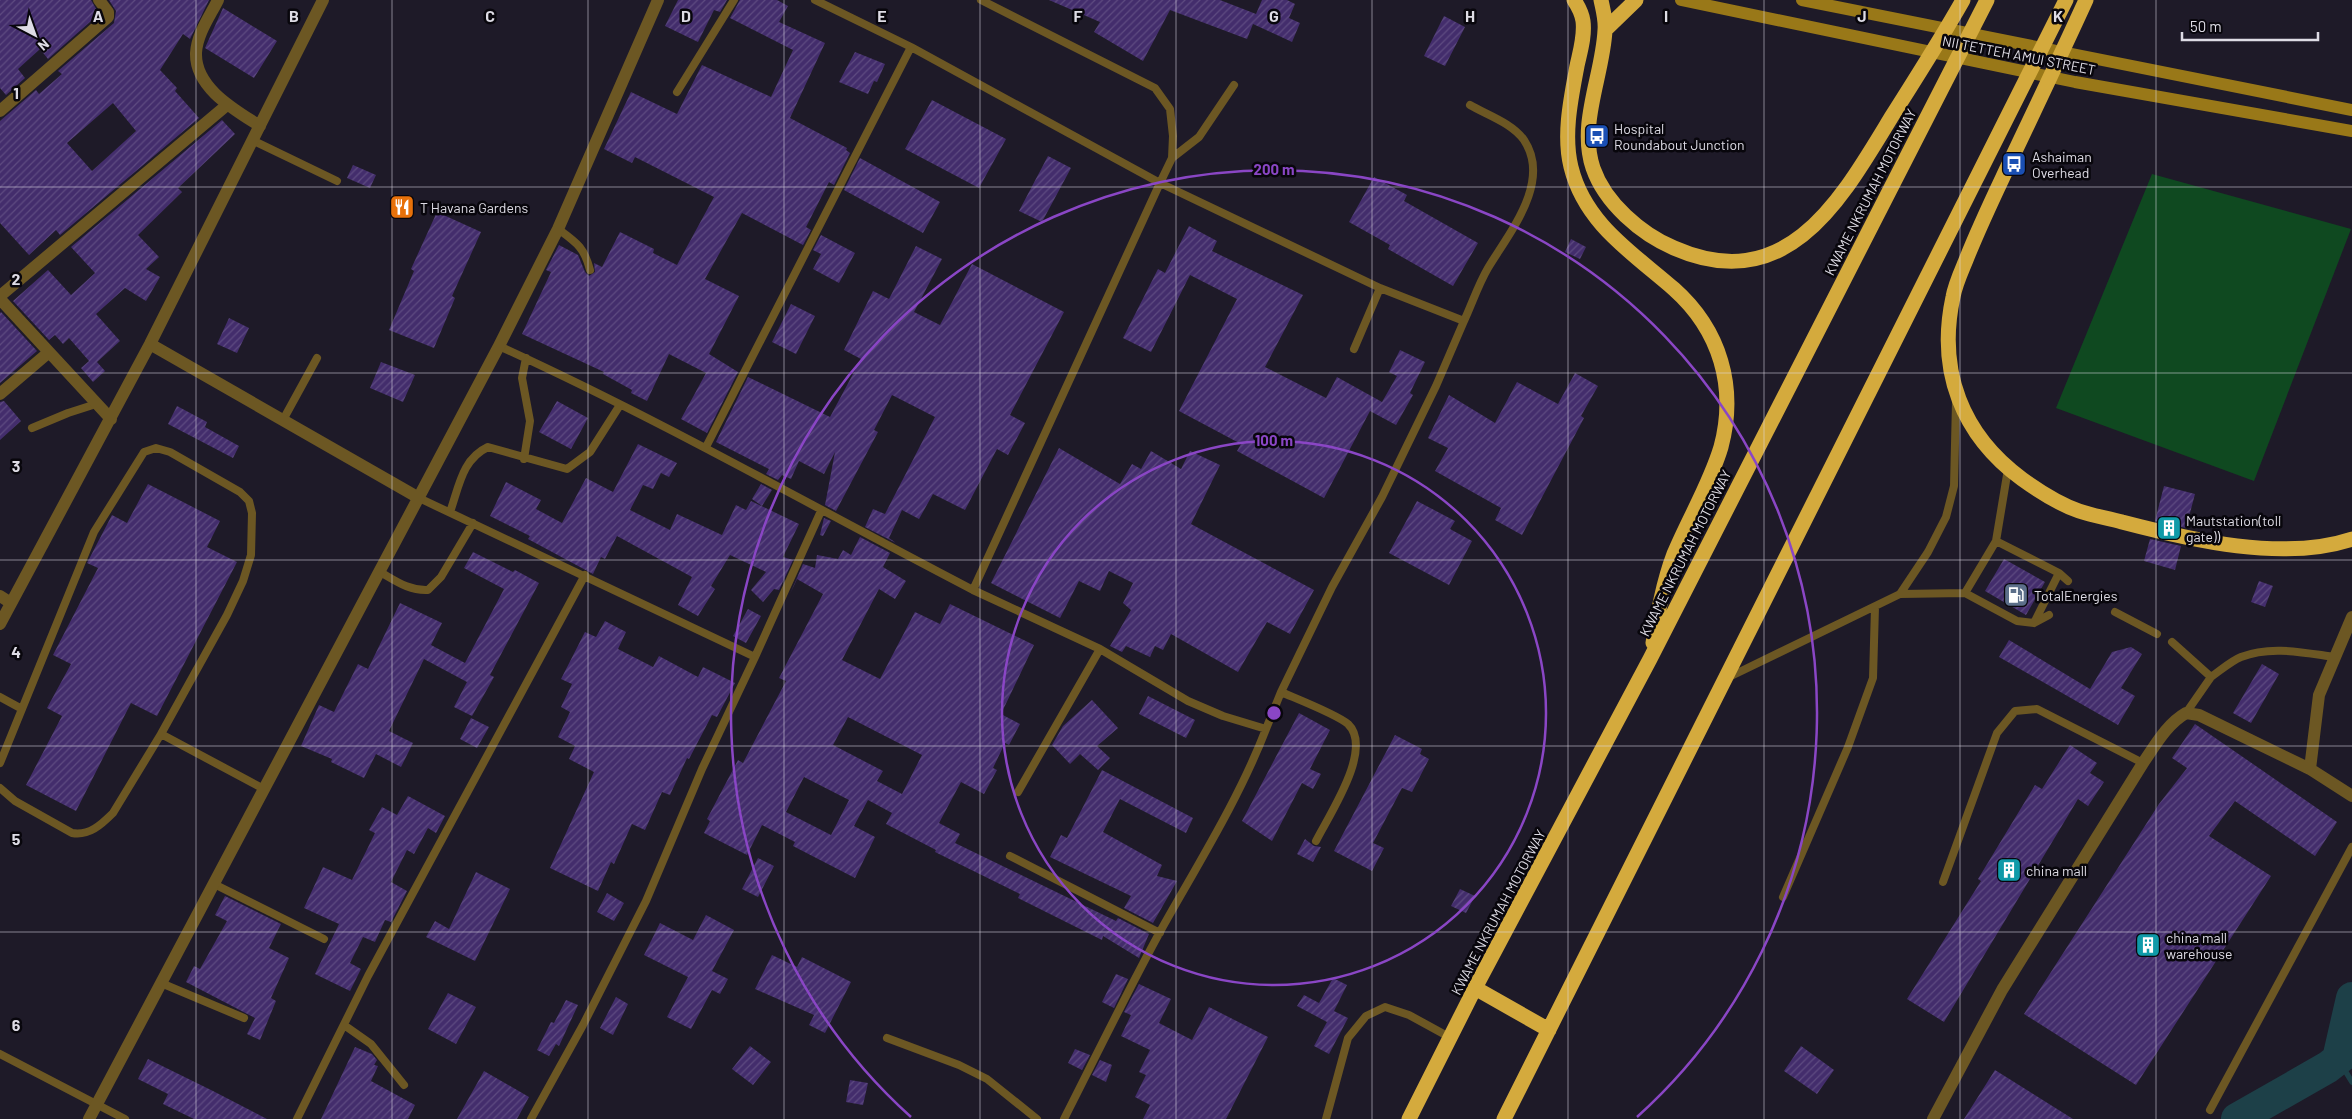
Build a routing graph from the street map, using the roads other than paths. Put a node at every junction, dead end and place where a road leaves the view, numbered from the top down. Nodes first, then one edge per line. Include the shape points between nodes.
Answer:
1 (99, 0) edge
2 (218, 0) edge
3 (323, 0) edge
4 (658, 0) edge
5 (734, 0) edge
6 (815, 0) edge
7 (981, 0) edge
8 (1574, 0) edge
9 (1601, 0) edge
10 (1636, 0) edge
11 (1681, 0) edge
12 (1802, 0) edge
13 (1963, 0) edge
14 (1987, 0) edge
15 (2066, 0) edge
16 (2086, 0) edge
17 (1605, 30) junction
18 (911, 47) junction
19 (1234, 85) dead end
20 (678, 92) dead end
21 (227, 105) junction
22 (1470, 105) dead end
23 (2352, 110) edge
24 (0, 111) edge
25 (260, 126) junction
26 (2352, 131) edge
27 (252, 140) junction
28 (1172, 158) junction
29 (337, 181) dead end
30 (1160, 183) junction
31 (558, 229) junction
32 (590, 270) dead end
33 (1380, 288) junction
34 (0, 298) edge
35 (1464, 321) junction
36 (150, 344) junction
37 (499, 346) junction
38 (1354, 349) dead end
39 (48, 353) junction
40 (317, 358) dead end
41 (526, 358) junction
42 (1956, 392) junction
43 (0, 394) edge
44 (96, 404) junction
45 (620, 405) junction
46 (111, 419) junction
47 (283, 420) junction
48 (32, 428) dead end
49 (706, 447) junction
50 (524, 459) junction
51 (2008, 469) junction
52 (419, 498) junction
53 (821, 511) junction
54 (450, 512) junction
55 (473, 523) junction
56 (2352, 539) edge
57 (1996, 541) junction
58 (380, 572) junction
59 (2059, 573) junction
60 (585, 575) junction
61 (2068, 581) dead end
62 (973, 590) junction
63 (1900, 594) junction
64 (1966, 594) junction
65 (5, 600) edge
66 (1875, 607) junction
67 (2115, 612) dead end
68 (2049, 616) dead end
69 (2352, 617) edge
70 (2034, 623) junction
71 (0, 624) edge
72 (2157, 634) dead end
73 (2172, 642) dead end
74 (1100, 649) junction
75 (755, 656) junction
76 (2335, 657) junction
77 (1650, 659) junction
78 (2211, 676) junction
79 (1725, 679) junction
80 (1281, 692) junction
81 (0, 697) edge
82 (22, 709) junction
83 (2186, 713) junction
84 (1266, 729) junction
85 (161, 734) junction
86 (0, 763) edge
87 (2143, 763) junction
88 (2310, 769) junction
89 (0, 788) edge
90 (264, 790) junction
91 (1018, 792) dead end
92 (2352, 796) edge
93 (1316, 841) dead end
94 (2352, 847) edge
95 (1010, 856) dead end
96 (1943, 882) dead end
97 (214, 884) junction
98 (1783, 896) dead end
99 (1160, 932) junction
100 (324, 939) dead end
101 (162, 983) junction
102 (1475, 988) junction
103 (244, 1018) dead end
104 (344, 1025) junction
105 (1549, 1030) junction
106 (887, 1038) dead end
107 (1451, 1038) junction
108 (0, 1054) edge
109 (404, 1085) dead end
110 (97, 1104) junction
111 (2210, 1110) dead end
112 (89, 1119) edge
113 (125, 1119) edge
114 (297, 1119) edge
115 (531, 1119) edge
116 (1037, 1119) edge
117 (1064, 1119) edge
118 (1326, 1119) edge
119 (1409, 1119) edge
120 (1504, 1119) edge
121 (1933, 1119) edge

1 - 24 street via 108,17
2 - 21 street via 202,31 196,54 201,74
3 - 25 street
4 - 31 street
5 - 20 lane
6 - 18 lane
7 - 28 lane via 1155,88 1170,109
8 - 77 highway via 1583,21 1568,139 1570,166 1578,190 1609,234 1690,306 1707,328 1719,351 1725,373 1726,401 1721,446 1666,578
9 - 17 highway
10 - 17 highway
11 - 26 main road, NII TETTEH AMUI STREET via 2075,82
12 - 23 main road
13 - 17 highway via 1858,173 1838,200 1792,245 1737,262 1705,259 1657,240 1623,212 1599,180 1593,168 1588,132
14 - 77 highway, KWAME NKRUMAH MOTORWAY
15 - 79 highway
16 - 42 highway via 1979,228 1953,295 1948,322 1948,356
18 - 30 lane
18 - 49 lane
19 - 28 lane via 1199,137
21 - 25 street
21 - 34 street
22 - 35 lane via 1513,129 1527,146 1533,164 1527,199 1487,269
25 - 27 street
27 - 29 lane
27 - 36 street
28 - 30 lane
30 - 33 lane
30 - 62 lane
31 - 32 lane via 579,244
31 - 37 street
33 - 35 lane
33 - 38 lane
34 - 39 street
35 - 80 lane via 1386,488 1332,587
36 - 46 street
36 - 47 street
37 - 41 lane
37 - 52 street
39 - 43 street
39 - 44 street
40 - 47 lane
41 - 45 lane
41 - 50 lane via 522,378 530,422
42 - 51 highway via 1972,428
42 - 63 lane via 1955,477 1946,517
44 - 46 street
44 - 48 lane
45 - 49 lane
45 - 50 lane via 590,452 568,469
46 - 65 street
47 - 52 street
49 - 53 lane
50 - 54 lane via 488,447 477,452 467,464
51 - 56 highway via 2036,489 2079,511 2168,534 2219,544 2300,549
51 - 57 lane
52 - 54 lane
52 - 58 street
53 - 62 lane
53 - 75 lane
54 - 55 lane
55 - 58 lane via 441,577 428,590 405,587
55 - 60 lane
57 - 59 lane
57 - 64 lane
58 - 90 street
59 - 61 lane
59 - 70 lane
60 - 75 lane
60 - 104 lane
62 - 74 lane
63 - 64 lane
63 - 66 lane
64 - 70 lane via 2018,621
65 - 71 street
66 - 79 lane
66 - 98 lane via 1873,678 1848,747
67 - 72 lane
68 - 70 lane
69 - 76 street
73 - 78 lane
74 - 84 lane via 1188,701
74 - 91 lane
75 - 115 lane via 646,901 583,1026
76 - 78 lane via 2294,651 2268,652 2241,657
76 - 88 street via 2319,696
77 - 102 highway, KWAME NKRUMAH MOTORWAY
78 - 83 lane
79 - 105 highway
80 - 84 lane
80 - 93 lane via 1348,724 1356,738 1353,770
81 - 82 lane
82 - 85 lane via 94,532 144,452 156,448 170,452 240,492 249,501 252,513 251,555 242,581
82 - 86 lane
83 - 87 street via 2167,728
83 - 88 street via 2199,715
84 - 99 lane via 1257,753
85 - 89 lane via 113,813 90,831 72,833 15,801
85 - 90 lane
87 - 96 lane via 2037,710 2015,711 1997,733
87 - 121 street via 2002,990
88 - 92 street
90 - 97 street
94 - 111 lane
95 - 99 lane
97 - 100 lane
97 - 101 street
99 - 117 lane
101 - 103 lane
101 - 110 street
102 - 105 highway
102 - 107 highway, KWAME NKRUMAH MOTORWAY
104 - 109 lane via 371,1044
104 - 114 lane
105 - 120 highway
106 - 116 lane via 959,1065 986,1079
107 - 118 lane via 1409,1015 1385,1007 1366,1016 1348,1038
107 - 119 highway, KWAME NKRUMAH MOTORWAY
108 - 110 lane
110 - 112 street
110 - 113 lane

